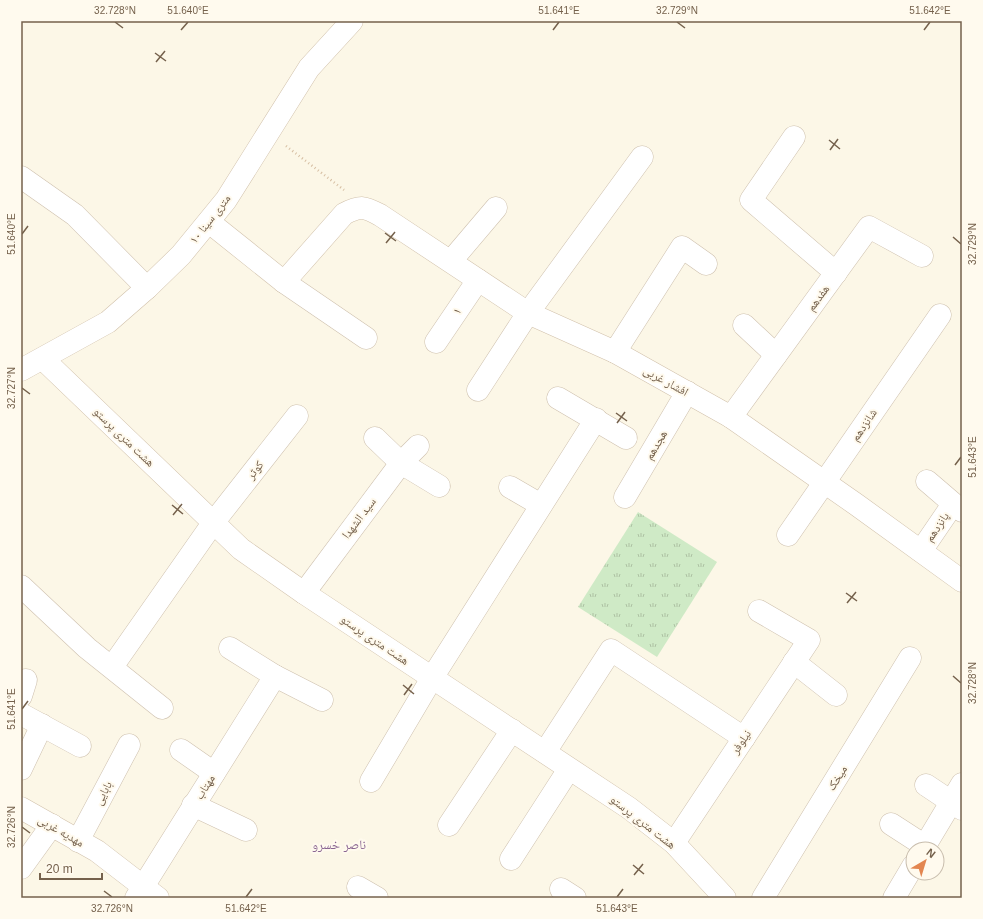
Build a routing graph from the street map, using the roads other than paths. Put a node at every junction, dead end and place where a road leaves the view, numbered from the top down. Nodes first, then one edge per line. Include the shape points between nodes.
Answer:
1 (352, 21) edge
2 (794, 137) dead end
3 (642, 158) dead end
4 (21, 177) edge
5 (496, 208) dead end
6 (209, 222) junction
7 (922, 256) dead end
8 (451, 261) junction
9 (706, 264) dead end
10 (836, 273) junction
11 (478, 280) junction
12 (284, 282) junction
13 (147, 288) junction
14 (528, 313) junction
15 (940, 315) dead end
16 (744, 326) dead end
17 (366, 338) dead end
18 (436, 342) dead end
19 (616, 352) junction
20 (776, 355) junction
21 (43, 359) junction
22 (21, 370) edge
23 (478, 390) dead end
24 (687, 392) junction
25 (558, 398) dead end
26 (297, 416) dead end
27 (731, 417) junction
28 (596, 419) junction
29 (375, 438) dead end
30 (626, 438) dead end
31 (418, 446) dead end
32 (401, 462) junction
33 (927, 481) dead end
34 (825, 482) junction
35 (439, 486) dead end
36 (510, 487) dead end
37 (625, 497) dead end
38 (541, 505) junction
39 (958, 507) edge
40 (213, 523) junction
41 (788, 535) dead end
42 (921, 551) junction
43 (962, 581) edge
44 (21, 586) edge
45 (304, 593) junction
46 (759, 611) dead end
47 (230, 648) dead end
48 (910, 658) dead end
49 (794, 662) junction
50 (112, 667) junction
51 (275, 676) junction
52 (432, 678) junction
53 (836, 695) dead end
54 (322, 700) dead end
55 (162, 708) dead end
56 (21, 714) edge
57 (42, 725) junction
58 (512, 730) junction
59 (744, 738) junction
60 (129, 745) dead end
61 (80, 746) dead end
62 (181, 750) dead end
63 (545, 752) junction
64 (21, 769) edge
65 (569, 769) junction
66 (214, 772) junction
67 (370, 782) dead end
68 (926, 785) dead end
69 (958, 798) edge
70 (193, 805) junction
71 (21, 808) edge
72 (891, 824) dead end
73 (52, 825) junction
74 (449, 825) dead end
75 (246, 830) dead end
76 (78, 841) junction
77 (915, 841) edge
78 (928, 841) edge
79 (674, 843) junction
80 (511, 859) dead end
81 (21, 868) edge
82 (905, 880) edge
83 (358, 887) dead end
84 (145, 894) edge
85 (377, 898) edge
86 (725, 898) edge
87 (763, 898) edge
88 (895, 898) edge

1 - 6 street, ۱۰ متری سینا via 309,68 226,200
2 - 10 street via 751,200
3 - 14 street
4 - 13 street via 75,215
5 - 8 street
6 - 12 street
6 - 13 street, ۱۰ متری سینا via 181,256
7 - 10 street, هفدهم via 869,227
8 - 11 street, افشار غربی
8 - 12 street, افشار غربی via 361,208 344,214
9 - 19 street via 682,247
10 - 20 street, هفدهم
11 - 14 street, افشار غربی
11 - 18 street, ۱
12 - 17 street
13 - 21 street, ۱۰ متری سینا via 108,322
14 - 19 street, افشار غربی
14 - 23 street
15 - 34 street, شانزدهم
16 - 20 street
19 - 24 street, افشار غربی
20 - 27 street, هفدهم
21 - 22 street, ۱۰ متری سینا
21 - 40 street, هشت متری پرستو
24 - 27 street, افشار غربی
24 - 37 street, هجدهم
25 - 28 street
26 - 40 street, کوثر
27 - 34 street, افشار غربی
28 - 30 street
28 - 38 street
29 - 32 street
31 - 32 street, سید الشهدا
32 - 35 street
32 - 45 street, سید الشهدا
33 - 39 street
34 - 41 street, شانزدهم
34 - 42 street, افشار غربی
36 - 38 street
38 - 52 street
39 - 42 street, پانزدهم
40 - 45 street, هشت متری پرستو via 241,549
40 - 50 street, کوثر
42 - 43 street, افشار غربی
44 - 50 street via 87,648
45 - 52 street, هشت متری پرستو
46 - 49 street, نیلوفر via 809,640
47 - 51 street
48 - 87 street, میخک
49 - 53 street
49 - 59 street, نیلوفر
50 - 55 street
51 - 54 street
51 - 66 street, مهتاب
52 - 58 street, هشت متری پرستو
52 - 67 street
56 - 57 street
57 - 61 street
57 - 64 street
58 - 63 street, هشت متری پرستو
58 - 74 street
59 - 63 street via 611,650
59 - 79 street, نیلوفر
60 - 76 street, بابایی
62 - 66 street
63 - 65 street, هشت متری پرستو
65 - 79 street, هشت متری پرستو via 629,808
65 - 80 street
66 - 70 street, مهتاب
68 - 69 street
69 - 78 street
70 - 75 street
70 - 84 street, مهتاب
71 - 73 street, مهدیه غربی
72 - 77 street
73 - 76 street, مهدیه غربی
73 - 81 street
76 - 84 street, مهدیه غربی via 97,851
79 - 86 street, هشت متری پرستو
82 - 88 street
83 - 85 street

